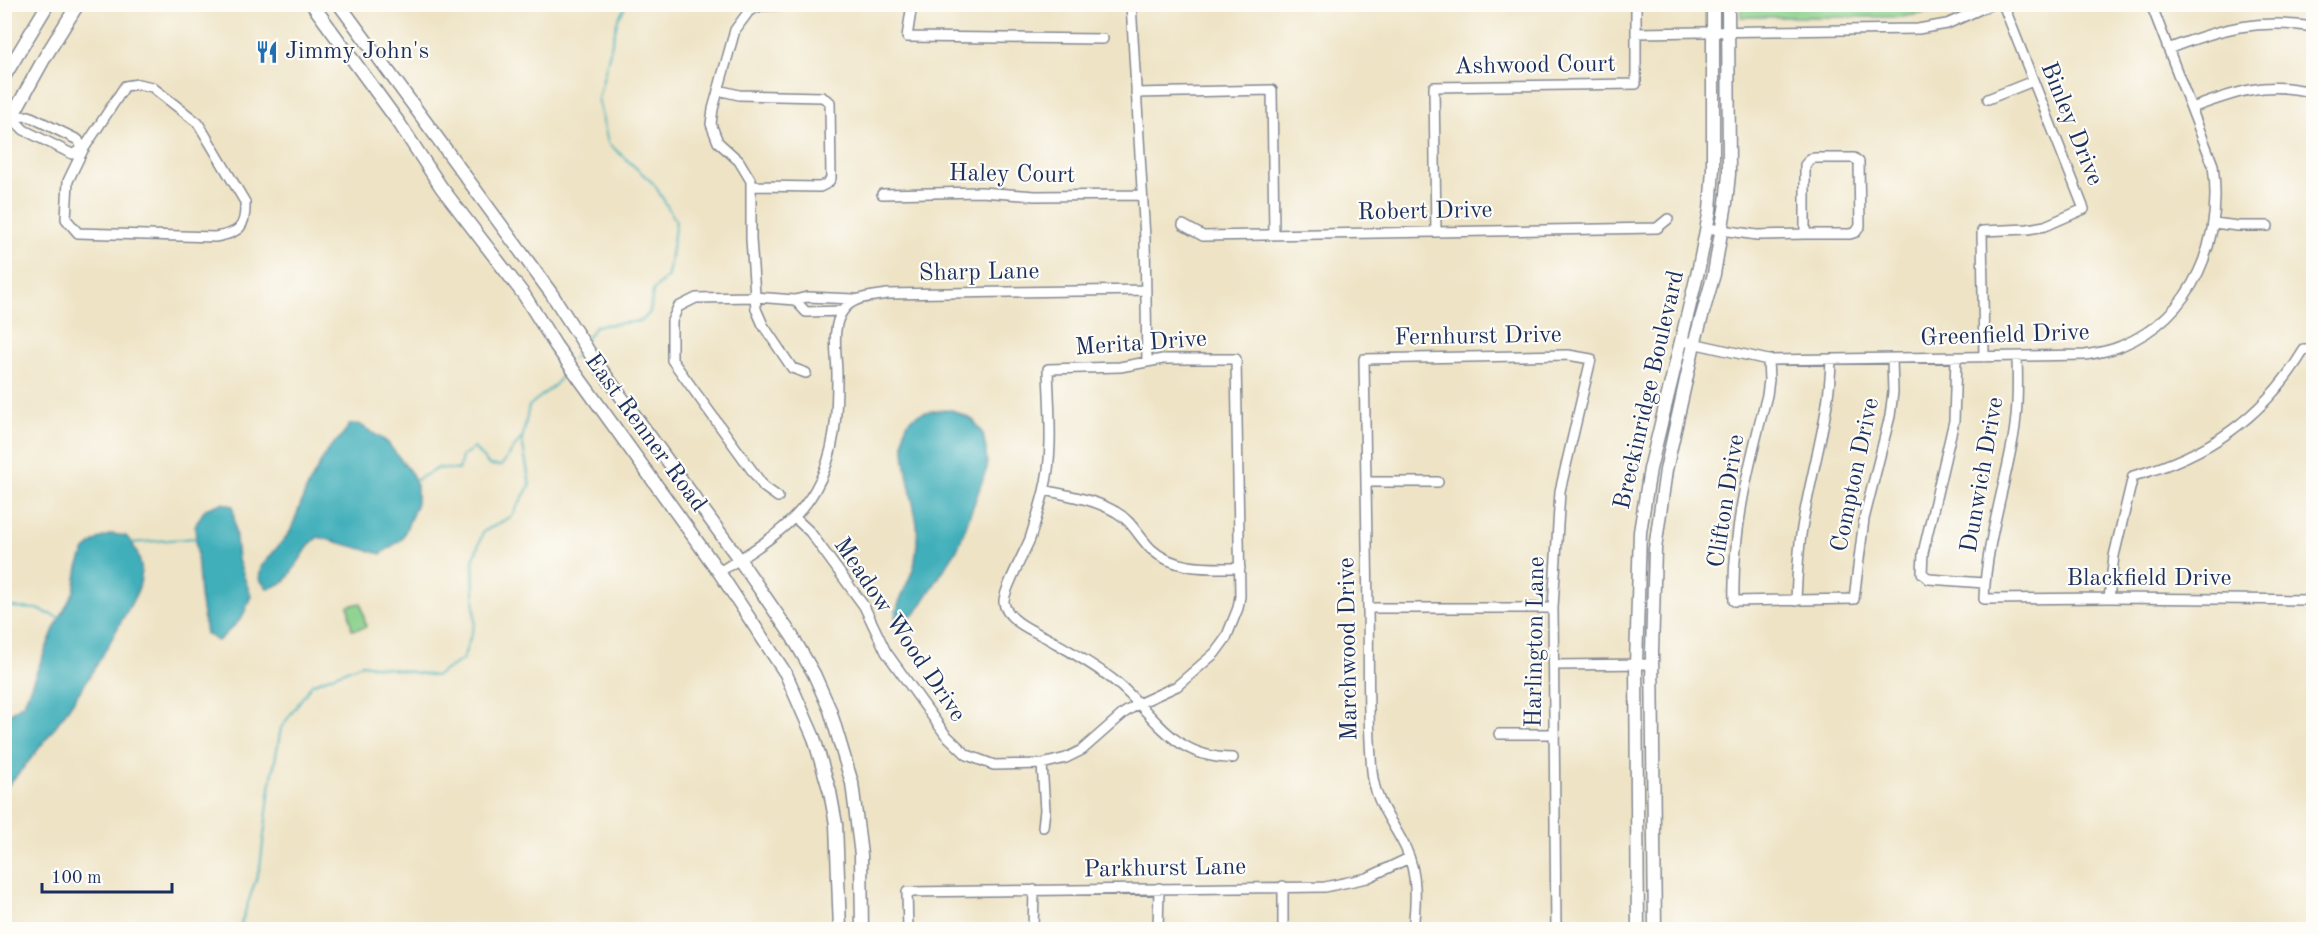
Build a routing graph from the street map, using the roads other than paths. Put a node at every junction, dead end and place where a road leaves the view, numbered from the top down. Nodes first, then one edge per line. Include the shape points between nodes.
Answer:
1 (48, 4) edge
2 (78, 4) edge
3 (312, 4) edge
4 (339, 4) edge
5 (810, 4) edge
6 (912, 4) edge
7 (1131, 4) edge
8 (1636, 4) edge
9 (1713, 4) edge
10 (1728, 4) edge
11 (1992, 4) edge
12 (2003, 4) edge
13 (2151, 4) edge
14 (2313, 27) edge
15 (1713, 32) junction
16 (1636, 33) junction
17 (1728, 33) junction
18 (1103, 39) dead end
19 (368, 44) junction
20 (2168, 49) junction
21 (349, 56) junction
22 (4, 77) edge
23 (2033, 81) junction
24 (718, 90) junction
25 (1136, 93) junction
26 (2313, 93) edge
27 (1988, 99) dead end
28 (2192, 108) junction
29 (8, 115) edge
30 (4, 131) edge
31 (83, 150) junction
32 (752, 186) junction
33 (882, 194) dead end
34 (1142, 195) junction
35 (1668, 219) dead end
36 (2214, 223) junction
37 (1183, 225) dead end
38 (2268, 226) dead end
39 (1707, 228) junction
40 (1722, 231) junction
41 (1436, 232) junction
42 (1274, 234) junction
43 (1805, 234) junction
44 (543, 283) junction
45 (1146, 290) junction
46 (524, 295) junction
47 (755, 297) junction
48 (795, 300) junction
49 (854, 300) junction
50 (842, 311) junction
51 (1680, 341) junction
52 (1694, 344) junction
53 (2313, 350) edge
54 (1984, 357) junction
55 (2017, 357) junction
56 (1591, 358) joint
57 (1956, 358) junction
58 (1236, 359) joint
59 (1364, 359) joint
60 (1831, 359) junction
61 (1892, 359) junction
62 (1768, 360) junction
63 (1147, 361) junction
64 (806, 373) dead end
65 (1366, 482) junction
66 (1438, 482) dead end
67 (1045, 490) junction
68 (778, 496) dead end
69 (794, 517) junction
70 (739, 559) junction
71 (1240, 568) junction
72 (719, 572) junction
73 (1984, 583) junction
74 (2109, 598) junction
75 (1854, 599) joint
76 (1984, 600) joint
77 (2313, 600) edge
78 (1796, 602) junction
79 (1368, 608) junction
80 (1553, 608) junction
81 (1652, 664) junction
82 (1554, 665) junction
83 (1636, 665) junction
84 (1138, 704) junction
85 (1499, 734) dead end
86 (1554, 734) junction
87 (1233, 758) dead end
88 (1042, 764) junction
89 (1043, 827) dead end
90 (1409, 858) junction
91 (1283, 886) junction
92 (1159, 888) junction
93 (1034, 890) junction
94 (840, 930) edge
95 (862, 930) edge
96 (908, 930) edge
97 (1033, 930) edge
98 (1158, 930) edge
99 (1283, 930) edge
100 (1413, 930) edge
101 (1556, 930) edge
102 (1638, 930) edge
103 (1654, 930) edge

1 - 22 main road
2 - 29 main road
3 - 21 main road, East Renner Road
4 - 19 main road, East Renner Road
5 - 24 street via 760,6 750,12 735,30
6 - 18 street via 907,37
7 - 25 street
8 - 16 street
9 - 15 main road, Breckinridge Boulevard
10 - 17 main road, Breckinridge Boulevard
11 - 17 street via 1933,28
12 - 23 street, Binley Drive
13 - 20 street, Greenfield Drive
14 - 20 street via 2244,25
15 - 16 street
15 - 17 street
15 - 39 main road, Breckinridge Boulevard via 1713,169
16 - 41 street, Ashwood Court via 1636,84 1434,87
17 - 40 main road, Breckinridge Boulevard via 1729,174
19 - 21 main road
19 - 44 main road, East Renner Road
20 - 28 street, Greenfield Drive
21 - 46 main road, East Renner Road via 441,187
23 - 27 street
23 - 54 street, Binley Drive via 2084,209 2045,226 1982,231
24 - 32 street via 712,130 721,147 745,168
24 - 32 street via 739,95 822,97 831,106 828,183 820,187
25 - 34 street
25 - 42 street via 1272,90
26 - 28 street via 2256,87
28 - 36 street, Greenfield Drive via 2213,165
29 - 30 main road
29 - 31 street via 29,116 78,140
29 - 31 street via 24,130 72,154
31 - 31 street via 68,181 66,219 78,233 215,237 240,229 246,217 245,202 198,123 152,87 125,86
32 - 47 street
33 - 34 street, Haley Court
34 - 45 street
35 - 41 street, Robert Drive via 1657,228
36 - 38 street
36 - 55 street, Greenfield Drive via 2208,249 2186,294 2171,313 2142,336 2085,355
37 - 42 street, Robert Drive via 1203,236
39 - 40 street
39 - 51 main road, Breckinridge Boulevard
40 - 43 street
40 - 52 main road, Breckinridge Boulevard
41 - 42 street, Robert Drive
43 - 43 street via 1851,234 1860,226 1860,168 1854,158 1815,158 1805,165
44 - 46 main road
44 - 70 main road, East Renner Road
45 - 49 street, Sharp Lane via 887,294
45 - 63 street
46 - 72 main road, East Renner Road
47 - 48 street
47 - 64 street via 763,325 792,368
47 - 68 street via 696,298 678,307 672,321 672,360 764,487
48 - 49 street, Sharp Lane
48 - 50 street via 806,312
49 - 50 street
50 - 69 street via 837,326 833,447 815,490
51 - 52 street, Greenfield Drive
51 - 83 main road, Breckinridge Boulevard via 1650,469 1640,532
52 - 62 street, Greenfield Drive
52 - 81 main road, Breckinridge Boulevard via 1666,470 1655,549
53 - 74 street via 2304,350 2256,411 2219,440 2169,466 2133,476 2114,556
54 - 55 street, Greenfield Drive
54 - 57 street, Greenfield Drive
55 - 73 street, Dunwich Drive via 2016,422
56 - 59 street, Fernhurst Drive via 1568,355
56 - 80 street, Harlington Lane via 1560,491
57 - 61 street, Greenfield Drive
57 - 73 street via 1954,421 1923,553 1922,573 1929,579
58 - 63 street, Merita Drive
58 - 71 street, Meadow Wood Drive
59 - 65 street, Marchwood Drive
60 - 61 street, Greenfield Drive
60 - 62 street, Greenfield Drive
60 - 78 street via 1830,395 1802,528
61 - 75 street, Compton Drive via 1890,416 1864,519
62 - 78 street, Clifton Drive via 1767,395 1738,522 1734,601
63 - 67 street, Merita Drive via 1120,367 1048,369
65 - 66 street
65 - 79 street, Marchwood Drive
67 - 71 street via 1090,501 1118,513 1152,550 1183,565 1200,569
67 - 84 street via 1030,538 1004,598 1007,611 1096,667
69 - 70 street
69 - 88 street, Meadow Wood Drive via 810,532 864,606 886,652 956,747 994,765
70 - 72 street
70 - 95 main road, East Renner Road via 814,674 844,752 858,818
71 - 84 street, Meadow Wood Drive via 1239,608 1215,653 1177,686
72 - 94 main road, East Renner Road via 786,674 814,738 836,824
73 - 76 street, Dunwich Drive
74 - 76 street, Blackfield Drive
74 - 77 street, Blackfield Drive
75 - 78 street, Clifton Drive
79 - 80 street
79 - 90 street, Marchwood Drive via 1373,782 1386,817
80 - 82 street, Harlington Lane
81 - 83 street
81 - 103 main road, Breckinridge Boulevard
82 - 83 street
82 - 86 street, Harlington Lane
83 - 102 main road, Breckinridge Boulevard
84 - 87 street via 1178,743 1209,756
84 - 88 street, Meadow Wood Drive via 1082,750 1066,759
85 - 86 street
86 - 101 street, Harlington Lane
88 - 89 street
90 - 91 street, Parkhurst Lane via 1350,883
90 - 100 street, Marchwood Drive via 1416,898
91 - 92 street, Parkhurst Lane
91 - 99 street
92 - 93 street, Parkhurst Lane
92 - 98 street
93 - 96 street, Parkhurst Lane via 907,892
93 - 97 street

